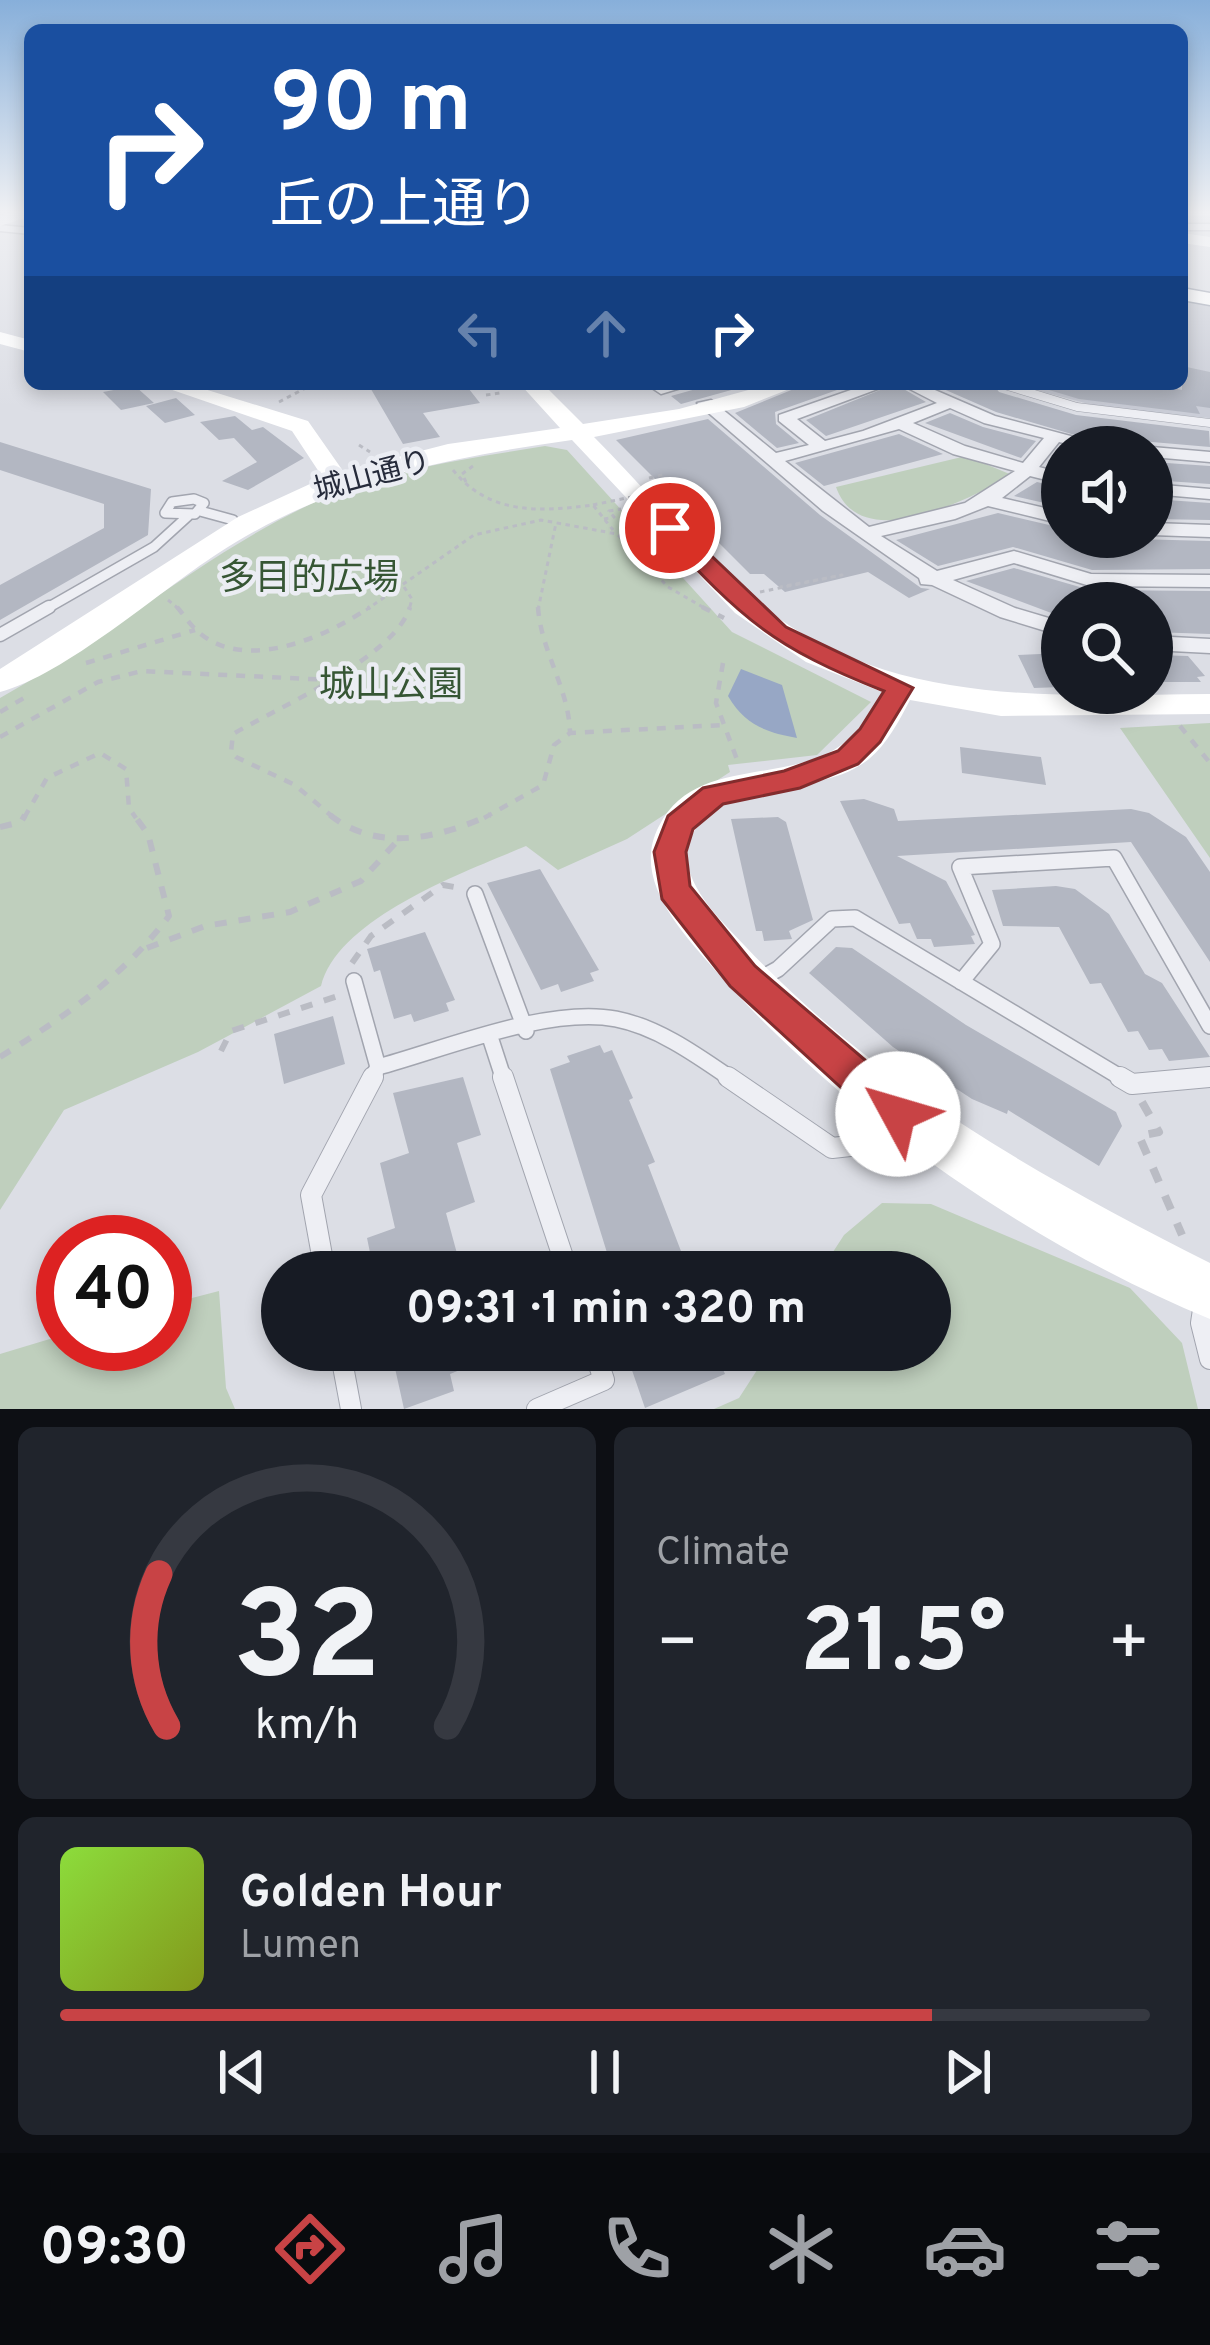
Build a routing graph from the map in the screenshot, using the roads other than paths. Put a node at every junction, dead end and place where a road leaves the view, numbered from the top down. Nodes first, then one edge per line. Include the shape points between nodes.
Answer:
1 (187, 390) edge
2 (537, 390) edge
3 (752, 390) edge
4 (768, 390) edge
5 (866, 390) edge
6 (921, 390) edge
7 (1021, 390) edge
8 (950, 403) junction
9 (708, 406) junction
10 (1210, 423) edge
11 (899, 424) junction
12 (575, 430) junction
13 (1041, 432) edge
14 (823, 448) junction
15 (1041, 453) edge
16 (1173, 454) edge
17 (1210, 457) edge
18 (773, 459) junction
19 (1027, 471) junction
20 (1041, 474) edge
21 (335, 478) junction
22 (1173, 491) edge
23 (1210, 494) edge
24 (991, 500) junction
25 (1041, 513) edge
26 (238, 521) junction
27 (1173, 530) edge
28 (1188, 531) junction
29 (1210, 531) edge
30 (866, 534) junction
31 (1210, 555) edge
32 (928, 580) junction
33 (1210, 581) edge
34 (1041, 624) edge
35 (0, 635) edge
36 (1173, 646) edge
37 (1207, 650) edge
38 (0, 670) edge
39 (0, 682) edge
40 (900, 688) junction
41 (1210, 704) edge
42 (475, 894) road end
43 (961, 982) junction
44 (750, 983) junction
45 (356, 985) road end
46 (1210, 1026) edge
47 (526, 1030) junction
48 (490, 1040) junction
49 (378, 1067) junction
50 (1210, 1077) edge
51 (898, 1114) junction
52 (322, 1251) edge
53 (561, 1251) edge
54 (1208, 1291) edge
55 (1210, 1360) edge
56 (344, 1371) edge
57 (601, 1371) edge
58 (351, 1409) edge
59 (537, 1409) edge

1 - 21 street via 286,418 308,432
2 - 12 street
3 - 9 street, 城山通り
4 - 9 street, 城山通り
5 - 14 street via 785,418
6 - 8 street
7 - 10 lane via 1077,407
8 - 11 street
8 - 13 street
9 - 12 street, 城山通り
9 - 18 street
11 - 14 street
11 - 19 street
12 - 21 street, 城山通り via 400,457
12 - 40 street via 760,620 817,655
14 - 18 street
15 - 19 street
16 - 17 street
18 - 30 street
19 - 20 street
19 - 24 street
21 - 26 street, 城山通り
22 - 23 street
24 - 25 street
24 - 30 street
26 - 35 lane via 194,514 154,547
26 - 38 street, 城山通り
26 - 39 street, 城山通り via 74,641
27 - 28 street
28 - 29 street
28 - 31 street
30 - 32 street
32 - 33 street via 1014,557 1090,580
32 - 34 street
36 - 37 street
40 - 41 street via 1001,706
40 - 44 street via 848,758 713,795 679,824 670,869 685,906
42 - 47 lane
43 - 44 lane via 855,918 832,919 778,969
43 - 46 lane via 992,944 960,867 1114,858
43 - 50 lane via 1132,1084
44 - 51 street
45 - 49 lane
47 - 48 lane
47 - 51 lane via 615,1018 650,1030 832,1148 882,1140
48 - 49 lane
48 - 53 lane
49 - 52 lane via 311,1195
51 - 54 street via 1062,1216
54 - 55 lane via 1201,1323
56 - 58 lane
57 - 59 lane via 604,1380

